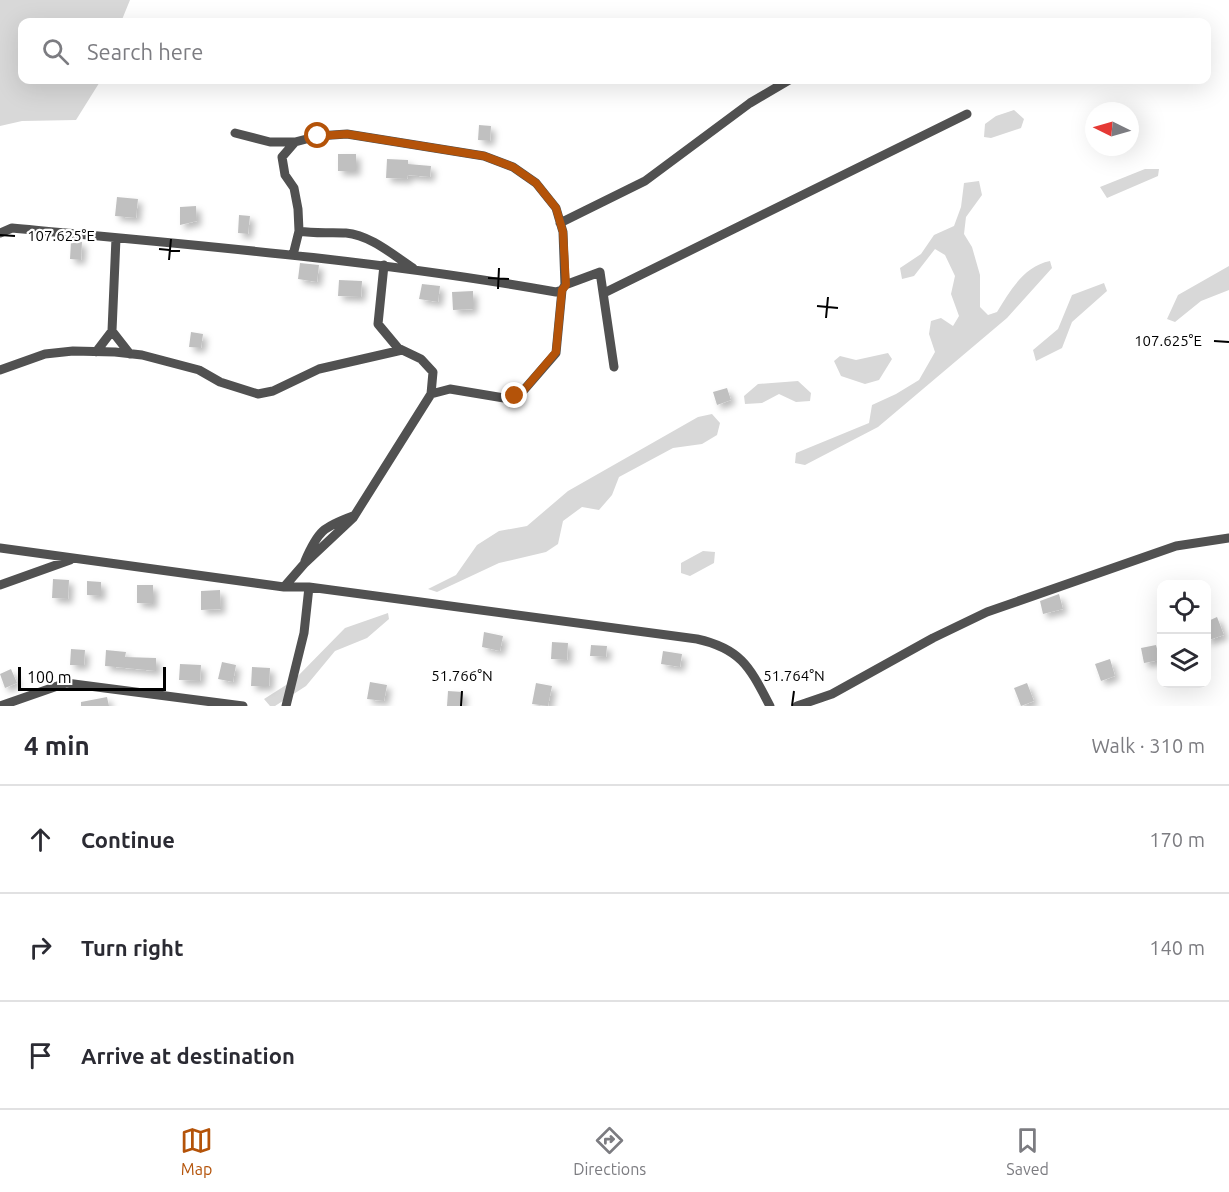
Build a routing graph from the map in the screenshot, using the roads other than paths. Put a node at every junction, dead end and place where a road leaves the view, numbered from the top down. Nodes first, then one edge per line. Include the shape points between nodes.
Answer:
1 (782, 84) edge
2 (967, 114) dead end
3 (235, 133) dead end
4 (270, 142) junction
5 (295, 142) junction
6 (282, 157) junction
7 (560, 223) junction
8 (299, 231) junction
9 (0, 233) edge
10 (116, 238) junction
11 (392, 254) junction
12 (293, 255) junction
13 (371, 264) junction
14 (384, 265) junction
15 (417, 271) junction
16 (564, 287) junction
17 (604, 293) junction
18 (112, 331) junction
19 (402, 350) junction
20 (96, 352) junction
21 (130, 354) junction
22 (614, 367) dead end
23 (0, 370) edge
24 (431, 394) junction
25 (1229, 537) edge
26 (0, 548) edge
27 (72, 559) junction
28 (0, 585) edge
29 (284, 587) junction
30 (309, 587) junction
31 (0, 706) edge
32 (243, 706) edge
33 (286, 706) edge
34 (770, 706) edge
35 (797, 706) edge

1 - 7 street via 750,103 645,181
2 - 17 street
3 - 4 street
4 - 5 street
4 - 6 street
5 - 6 street
5 - 7 street via 347,134 484,156 513,167 536,183 556,208
6 - 8 street via 285,175 294,188
7 - 16 street
8 - 11 street via 347,233
8 - 12 street
9 - 10 street via 12,228
10 - 12 street
10 - 18 street
11 - 13 street
11 - 15 street
12 - 13 street
13 - 14 street
14 - 15 street
14 - 19 street via 378,324
15 - 16 street via 556,292
16 - 17 street via 600,272
16 - 24 street via 556,352 523,391 504,398 450,389
17 - 22 street
18 - 20 street
18 - 21 street
19 - 21 street via 319,369 258,394 220,382 199,370
19 - 24 street via 433,372
20 - 21 street
20 - 23 street via 45,354
24 - 29 street via 355,515
25 - 35 street via 1176,546 987,612 832,694
26 - 27 street
27 - 28 street
27 - 29 street
29 - 30 street
30 - 33 street via 304,633
30 - 34 street via 718,644 741,658
31 - 32 street via 66,683

